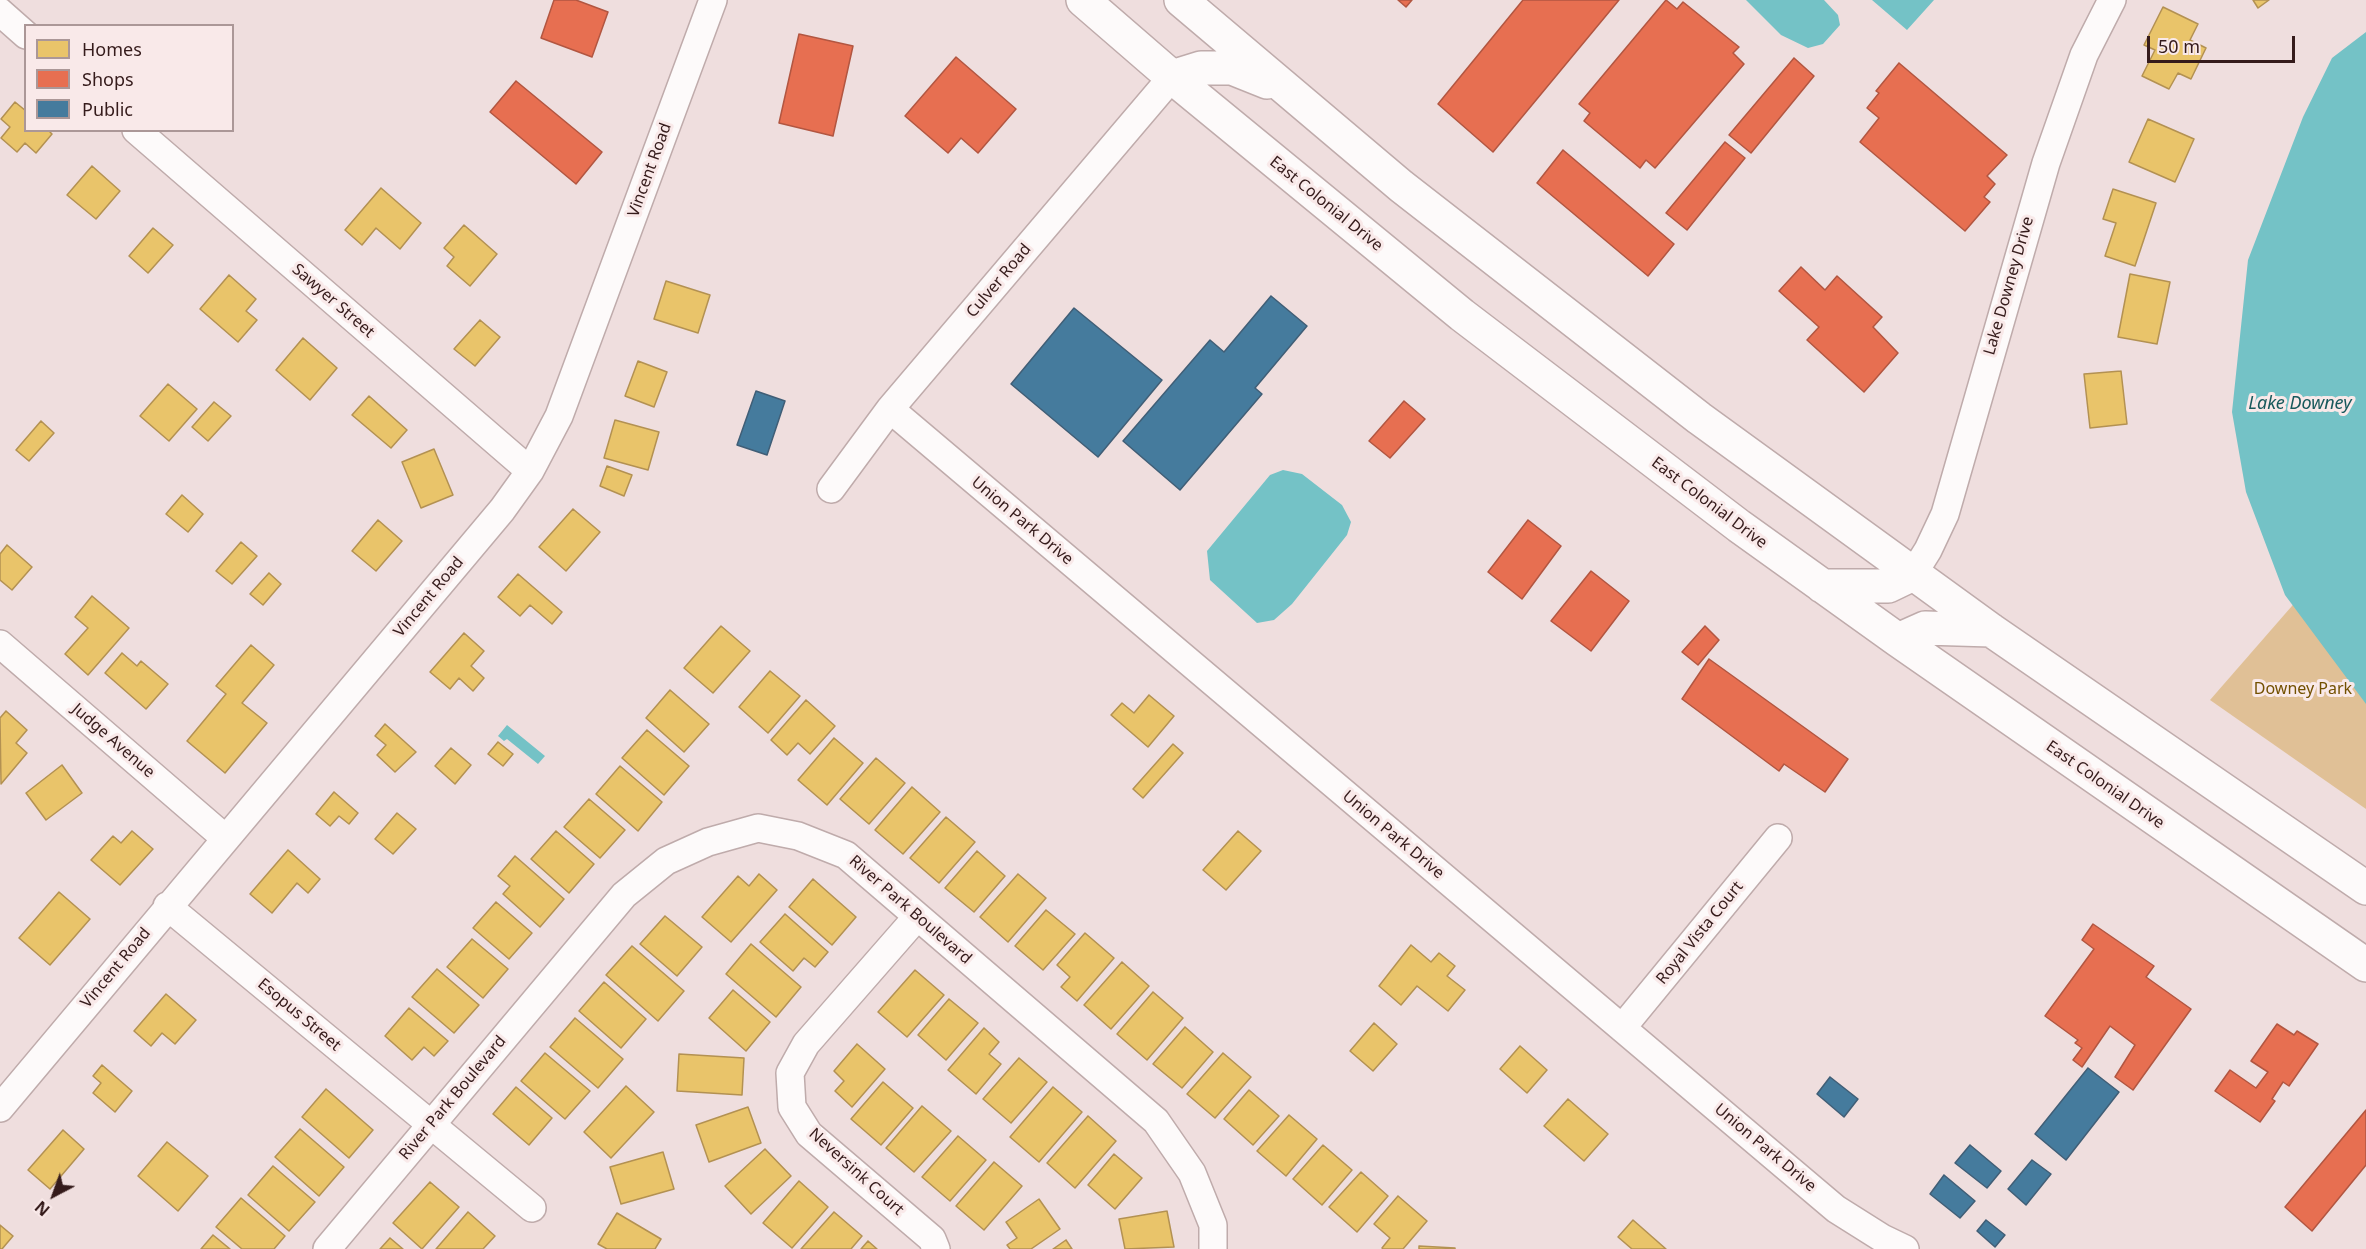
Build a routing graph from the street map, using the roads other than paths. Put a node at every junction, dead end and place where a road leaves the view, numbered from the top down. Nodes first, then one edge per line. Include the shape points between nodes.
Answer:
1 (713, 0) edge
2 (1083, 0) edge
3 (2112, 0) edge
4 (1194, 4) edge
5 (0, 12) edge
6 (24, 32) edge
7 (1172, 77) junction
8 (1286, 89) junction
9 (138, 132) edge
10 (890, 409) junction
11 (530, 471) junction
12 (831, 489) dead end
13 (1913, 574) junction
14 (1822, 586) junction
15 (1991, 630) junction
16 (1898, 640) junction
17 (0, 644) edge
18 (225, 838) junction
19 (1779, 838) dead end
20 (2366, 888) edge
21 (167, 906) junction
22 (917, 917) junction
23 (2366, 965) edge
24 (1622, 1028) junction
25 (0, 1108) edge
26 (430, 1124) junction
27 (532, 1208) dead end
28 (327, 1249) edge
29 (936, 1249) edge
30 (1214, 1249) edge
31 (1905, 1249) edge

1 - 11 street, Vincent Road via 559,416
2 - 7 highway, East Colonial Drive
3 - 13 street, Lake Downey Drive via 2084,56 2046,163 1945,514
4 - 8 highway
5 - 6 street
7 - 8 highway via 1201,68 1232,68
7 - 10 street, Culver Road
7 - 14 highway, East Colonial Drive via 1462,315
8 - 13 highway via 1401,186 1579,326
9 - 11 street, Sawyer Street
10 - 12 street, Culver Road
10 - 24 street, Union Park Drive
11 - 18 street, Vincent Road via 502,510
13 - 14 highway via 1888,586
13 - 15 highway
14 - 16 highway, East Colonial Drive
15 - 16 highway via 1925,628
15 - 20 highway
16 - 23 highway, East Colonial Drive
17 - 18 street, Judge Avenue
18 - 21 street, Vincent Road
19 - 24 street, Royal Vista Court
21 - 25 street, Vincent Road
21 - 26 street, Esopus Street
22 - 26 street, River Park Boulevard via 846,855 798,836 758,828 708,842 666,861 624,895
22 - 29 street, Neversink Court via 806,1044 790,1073 792,1107 809,1134 932,1239
22 - 30 street, River Park Boulevard via 1156,1121 1192,1173 1213,1225
24 - 31 street, Union Park Drive via 1836,1209
26 - 27 street, Esopus Street
26 - 28 street, River Park Boulevard

